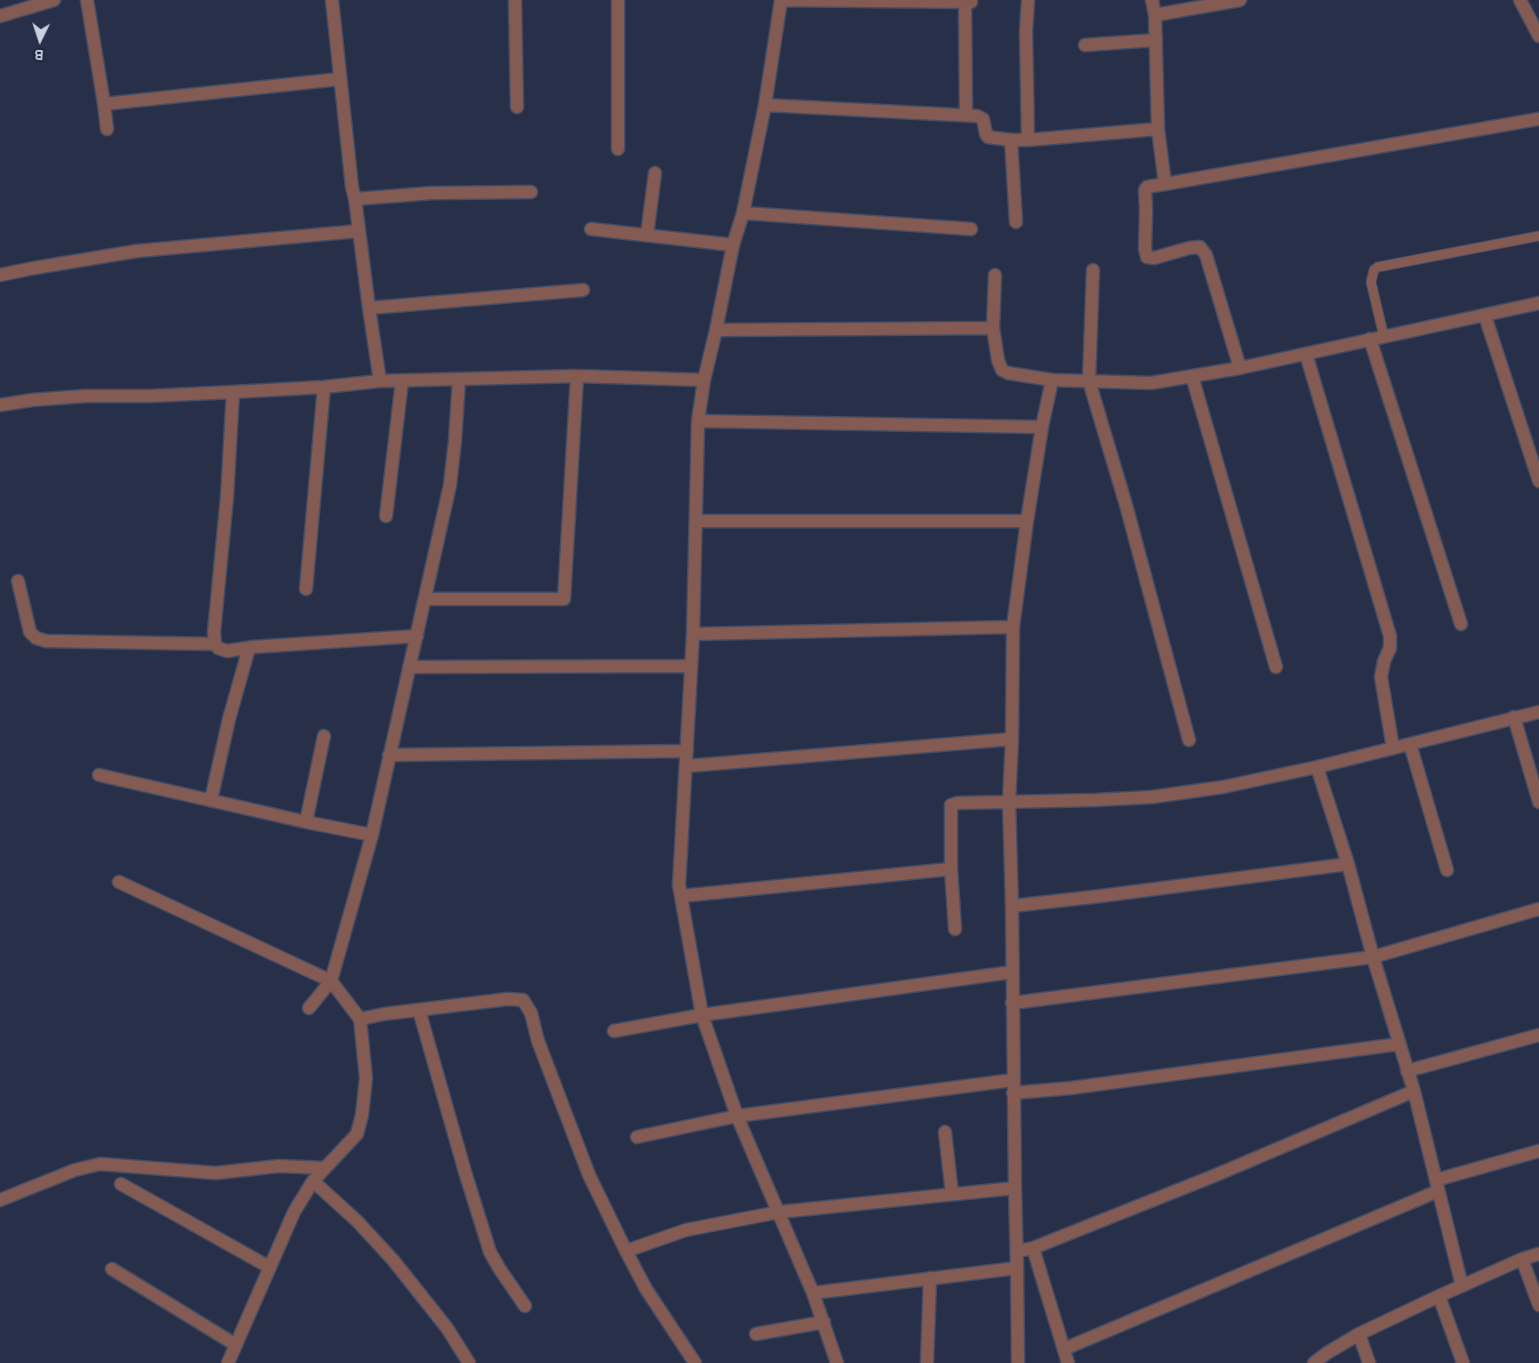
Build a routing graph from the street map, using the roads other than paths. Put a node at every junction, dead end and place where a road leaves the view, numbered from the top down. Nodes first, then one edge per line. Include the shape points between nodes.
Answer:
1 (54, 0) edge
2 (87, 0) edge
3 (332, 0) edge
4 (515, 0) edge
5 (618, 0) edge
6 (1028, 0) edge
7 (1152, 0) edge
8 (1240, 0) edge
9 (1520, 0) edge
10 (1155, 15) junction
11 (0, 16) edge
12 (1539, 36) edge
13 (1156, 40) junction
14 (1085, 45) dead end
15 (340, 79) junction
16 (104, 104) junction
17 (765, 105) junction
18 (518, 107) dead end
19 (966, 115) junction
20 (1539, 119) edge
21 (107, 129) dead end
22 (1158, 129) junction
23 (1011, 140) junction
24 (1028, 140) junction
25 (618, 149) dead end
26 (655, 173) dead end
27 (1165, 184) junction
28 (531, 192) dead end
29 (355, 199) junction
30 (742, 212) junction
31 (1016, 222) dead end
32 (591, 229) dead end
33 (971, 229) dead end
34 (359, 231) junction
35 (647, 235) junction
36 (1539, 236) edge
37 (733, 245) junction
38 (1093, 270) dead end
39 (0, 275) edge
40 (995, 275) dead end
41 (583, 290) dead end
42 (1539, 303) edge
43 (369, 308) junction
44 (1485, 316) junction
45 (993, 328) junction
46 (716, 330) junction
47 (1384, 337) junction
48 (1370, 339) junction
49 (1306, 354) junction
50 (1240, 368) junction
51 (577, 376) junction
52 (1192, 376) junction
53 (459, 379) junction
54 (704, 380) junction
55 (1052, 380) junction
56 (380, 381) junction
57 (402, 381) junction
58 (1089, 381) junction
59 (324, 387) junction
60 (233, 392) junction
61 (0, 405) edge
62 (698, 421) junction
63 (1042, 427) junction
64 (1539, 481) edge
65 (386, 516) dead end
66 (696, 521) junction
67 (1027, 521) junction
68 (18, 581) dead end
69 (306, 589) dead end
70 (425, 599) junction
71 (1461, 624) dead end
72 (1013, 627) junction
73 (694, 634) junction
74 (416, 636) junction
75 (215, 644) junction
76 (250, 648) junction
77 (691, 666) junction
78 (410, 667) junction
79 (1276, 668) dead end
80 (1539, 712) edge
81 (1514, 717) junction
82 (324, 736) dead end
83 (1012, 739) junction
84 (1189, 740) dead end
85 (1410, 744) junction
86 (1394, 748) junction
87 (687, 751) junction
88 (389, 755) junction
89 (687, 766) junction
90 (1317, 767) junction
91 (99, 775) dead end
92 (211, 800) junction
93 (1009, 802) junction
94 (1539, 802) edge
95 (306, 822) junction
96 (372, 835) junction
97 (1348, 864) junction
98 (951, 870) junction
99 (1447, 870) dead end
100 (119, 882) dead end
101 (681, 896) junction
102 (1012, 906) junction
103 (1539, 909) edge
104 (955, 929) dead end
105 (1373, 957) junction
106 (1012, 972) junction
107 (331, 981) junction
108 (1012, 1003) junction
109 (309, 1008) dead end
110 (419, 1010) junction
111 (702, 1015) junction
112 (360, 1020) junction
113 (614, 1031) dead end
114 (1539, 1035) edge
115 (1398, 1044) junction
116 (1407, 1071) junction
117 (1013, 1086) junction
118 (1414, 1091) junction
119 (737, 1116) junction
120 (945, 1132) dead end
121 (637, 1137) dead end
122 (1539, 1150) edge
123 (324, 1168) junction
124 (313, 1181) junction
125 (121, 1184) dead end
126 (1437, 1186) junction
127 (1015, 1188) junction
128 (952, 1194) junction
129 (0, 1200) edge
130 (779, 1212) junction
131 (1033, 1248) junction
132 (626, 1252) junction
133 (1018, 1252) junction
134 (1539, 1254) edge
135 (1522, 1260) junction
136 (269, 1267) junction
137 (1017, 1268) junction
138 (112, 1269) dead end
139 (930, 1278) junction
140 (1462, 1286) junction
141 (813, 1293) junction
142 (1439, 1296) junction
143 (1539, 1305) edge
144 (525, 1306) dead end
145 (824, 1322) junction
146 (756, 1334) dead end
147 (1359, 1334) junction
148 (236, 1345) junction
149 (1064, 1349) junction
150 (228, 1363) edge
151 (470, 1363) edge
152 (695, 1363) edge
153 (837, 1363) edge
154 (927, 1363) edge
155 (1018, 1363) edge
156 (1068, 1363) edge
157 (1314, 1363) edge
158 (1369, 1363) edge
159 (1463, 1363) edge

1 - 11 street
2 - 16 street
3 - 15 street
4 - 18 street
5 - 25 street
6 - 24 street
7 - 10 street
8 - 10 street
9 - 12 street
10 - 13 street
13 - 14 street
13 - 22 street
15 - 16 street
15 - 29 street
16 - 21 street
17 - 19 street
17 - 19 street via 781,0 968,2
17 - 30 street
19 - 23 street via 980,116 988,137
20 - 27 street
22 - 24 street
22 - 27 street
23 - 24 street
23 - 31 street
26 - 35 street
27 - 50 street via 1145,190 1147,256 1154,258 1200,247 1206,255
28 - 29 street via 432,193
29 - 34 street
30 - 33 street
30 - 37 street
32 - 35 street
34 - 39 street via 137,251
34 - 43 street
35 - 37 street
36 - 47 lane via 1378,267 1371,282
37 - 46 street
38 - 58 street
40 - 45 street
41 - 43 street
42 - 44 street
43 - 56 street
44 - 47 street
44 - 64 street
45 - 46 street
45 - 55 street via 1002,370
46 - 54 street
47 - 48 street
48 - 49 street
48 - 71 street
49 - 50 street
49 - 86 street via 1390,636 1390,648 1381,677
50 - 52 street
51 - 53 street
51 - 54 street
51 - 70 street via 564,599
52 - 58 street via 1151,383
52 - 79 street
53 - 57 street
53 - 70 street via 450,485
54 - 62 street
55 - 58 street
55 - 63 street
56 - 57 street
56 - 59 street
57 - 65 street
58 - 84 street
59 - 60 street
59 - 69 street
60 - 61 street via 85,396
60 - 75 street
62 - 63 street
62 - 66 street
63 - 67 street
66 - 67 street
66 - 73 street
67 - 72 street
68 - 75 street via 30,632 36,638 46,641
70 - 74 street
72 - 73 street
72 - 83 street
73 - 77 street
74 - 76 street
74 - 78 street
75 - 76 street via 227,651
76 - 92 street via 229,719
77 - 78 street
77 - 87 street
78 - 88 street
80 - 81 street
81 - 85 street
81 - 94 street
82 - 95 street
83 - 89 street
83 - 93 street
85 - 86 street
85 - 99 street
86 - 90 street
87 - 88 street
87 - 89 street
88 - 96 street
89 - 101 street via 679,885
90 - 93 street via 1152,796
90 - 97 street
91 - 92 street
92 - 95 street
93 - 98 street via 957,802 951,805
93 - 102 street
95 - 96 street
96 - 107 street
97 - 102 street
97 - 105 street
98 - 101 street
98 - 104 street
100 - 107 street
101 - 111 street
102 - 106 street
103 - 105 street
105 - 108 street
105 - 115 street
106 - 108 street
106 - 111 street
107 - 109 street
107 - 112 street
108 - 117 street
110 - 112 street
110 - 132 street via 522,1000 531,1013 538,1041 589,1175
110 - 144 street via 490,1252
111 - 113 street
111 - 119 street
112 - 123 street via 366,1078 362,1115 357,1134
114 - 116 street
115 - 116 street
115 - 117 street via 1070,1088
116 - 118 street
117 - 119 street
117 - 127 street
118 - 126 street
118 - 131 street
119 - 121 street
119 - 130 street
120 - 128 street
122 - 126 street
123 - 124 street
123 - 129 street via 279,1166 216,1173 100,1164 75,1170
124 - 136 street via 294,1212
124 - 151 street via 357,1220 392,1260 447,1328
125 - 136 street
126 - 140 street
126 - 149 street
127 - 128 street
127 - 133 street
128 - 130 street
130 - 132 street via 686,1230
130 - 141 street
131 - 133 street
131 - 149 street
132 - 152 street via 646,1289
133 - 137 street
134 - 135 street
135 - 140 street
135 - 143 street
136 - 148 street
137 - 139 street
137 - 155 street
138 - 148 street
139 - 141 street
139 - 154 street
140 - 142 street
141 - 145 street
142 - 147 street
142 - 159 street
145 - 146 street
145 - 153 street
147 - 157 street
147 - 158 street
148 - 150 street
149 - 156 street

